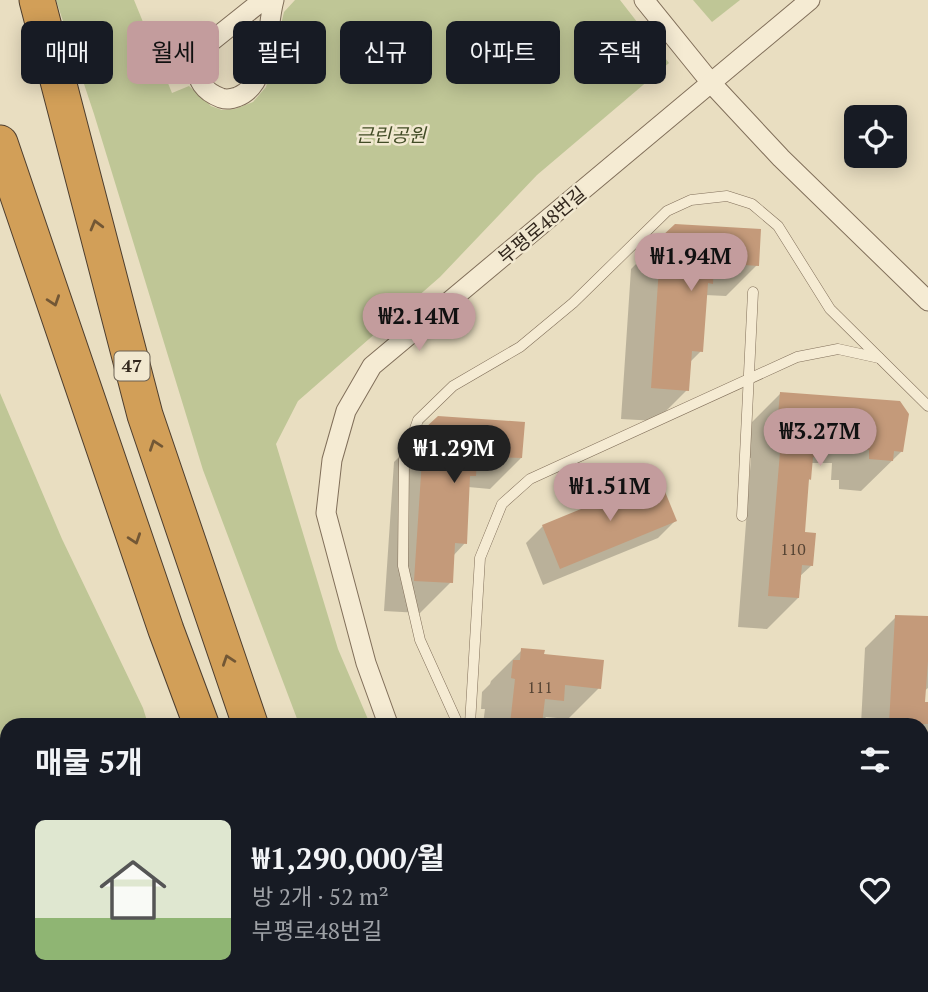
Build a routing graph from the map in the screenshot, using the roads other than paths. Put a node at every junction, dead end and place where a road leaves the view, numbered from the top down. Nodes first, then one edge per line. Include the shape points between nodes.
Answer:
1 (37, 0) edge
2 (263, 0) edge
3 (274, 0) edge
4 (644, 0) edge
5 (806, 3) edge
6 (712, 84) junction
7 (0, 143) edge
8 (753, 292) dead end
9 (928, 301) edge
10 (879, 358) junction
11 (749, 379) junction
12 (928, 405) edge
13 (742, 516) dead end
14 (199, 718) edge
15 (248, 718) edge
16 (386, 718) edge
17 (455, 718) edge
18 (470, 718) edge

15 -> 1 highway, 47 via 145,415
2 - 3 street via 208,44 193,62 207,93 226,100 253,87 260,75
4 - 6 street
5 - 6 street, 부평로48번길
6 - 9 street
6 - 16 street, 부평로48번길 via 372,366 346,411 331,460 326,513 366,663
7 -> 14 highway
8 - 11 lane
10 - 11 lane via 838,349 817,351
10 - 12 lane
10 - 17 lane via 831,309 778,226 752,204 727,196 691,200 667,211 573,303 520,347 453,386 418,420 404,460 403,566 420,640
11 - 13 lane
11 - 18 lane via 530,479 502,504 481,558

